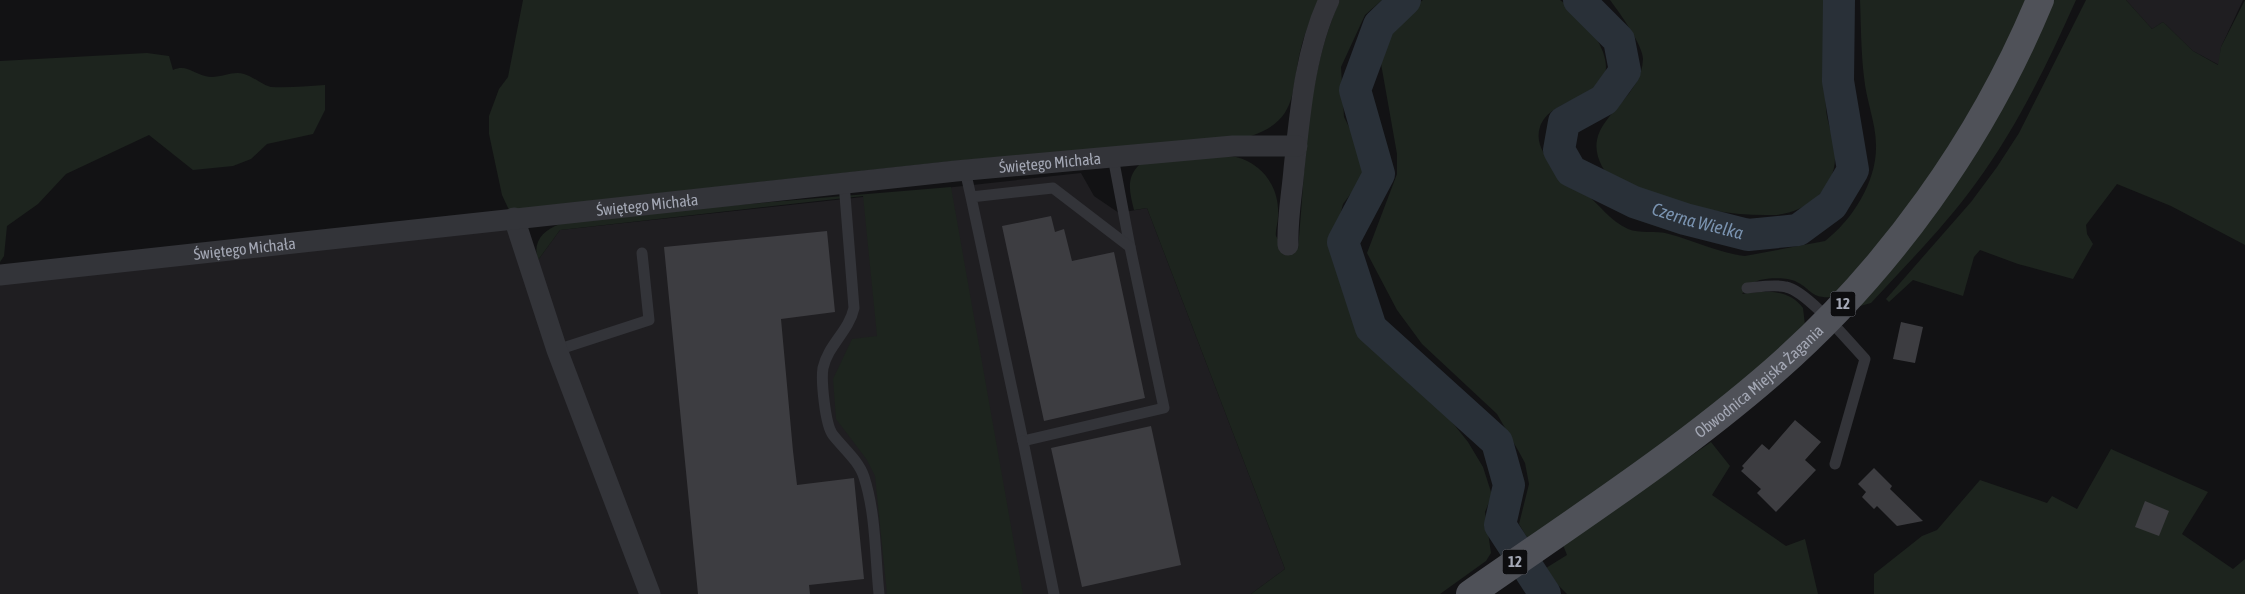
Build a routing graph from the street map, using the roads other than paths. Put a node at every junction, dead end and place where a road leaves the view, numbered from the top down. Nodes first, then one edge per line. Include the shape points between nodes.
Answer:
1 (1329, 0) edge
2 (2040, 0) edge
3 (1297, 146) junction
4 (1113, 157) junction
5 (966, 170) junction
6 (844, 183) junction
7 (971, 196) junction
8 (514, 218) junction
9 (1288, 245) dead end
10 (1130, 247) junction
11 (642, 253) dead end
12 (0, 274) edge
13 (1747, 288) dead end
14 (1828, 320) junction
15 (557, 350) junction
16 (1023, 441) junction
17 (1835, 464) dead end
18 (650, 594) edge
19 (879, 594) edge
20 (1054, 594) edge
21 (1470, 594) edge

1 - 3 street via 1310,59
2 - 14 main road, Obwodnica Miejska Żagania / 12 via 1987,107 1941,181 1891,248
3 - 4 street, Świętego Michała via 1233,146
3 - 9 street
4 - 5 street, Świętego Michała
4 - 10 lane
5 - 6 street, Świętego Michała
5 - 7 lane
6 - 8 street, Świętego Michała
6 - 19 lane via 854,308 852,320 828,354 823,369 827,424 864,474
7 - 10 lane via 1053,188
7 - 16 lane
8 - 12 street, Świętego Michała
8 - 15 street
10 - 16 lane via 1164,408
11 - 15 lane via 649,320
13 - 14 lane via 1790,288
14 - 17 lane via 1865,359
14 - 21 main road, Obwodnica Miejska Żagania / 12 via 1716,418
15 - 18 street
16 - 20 lane

